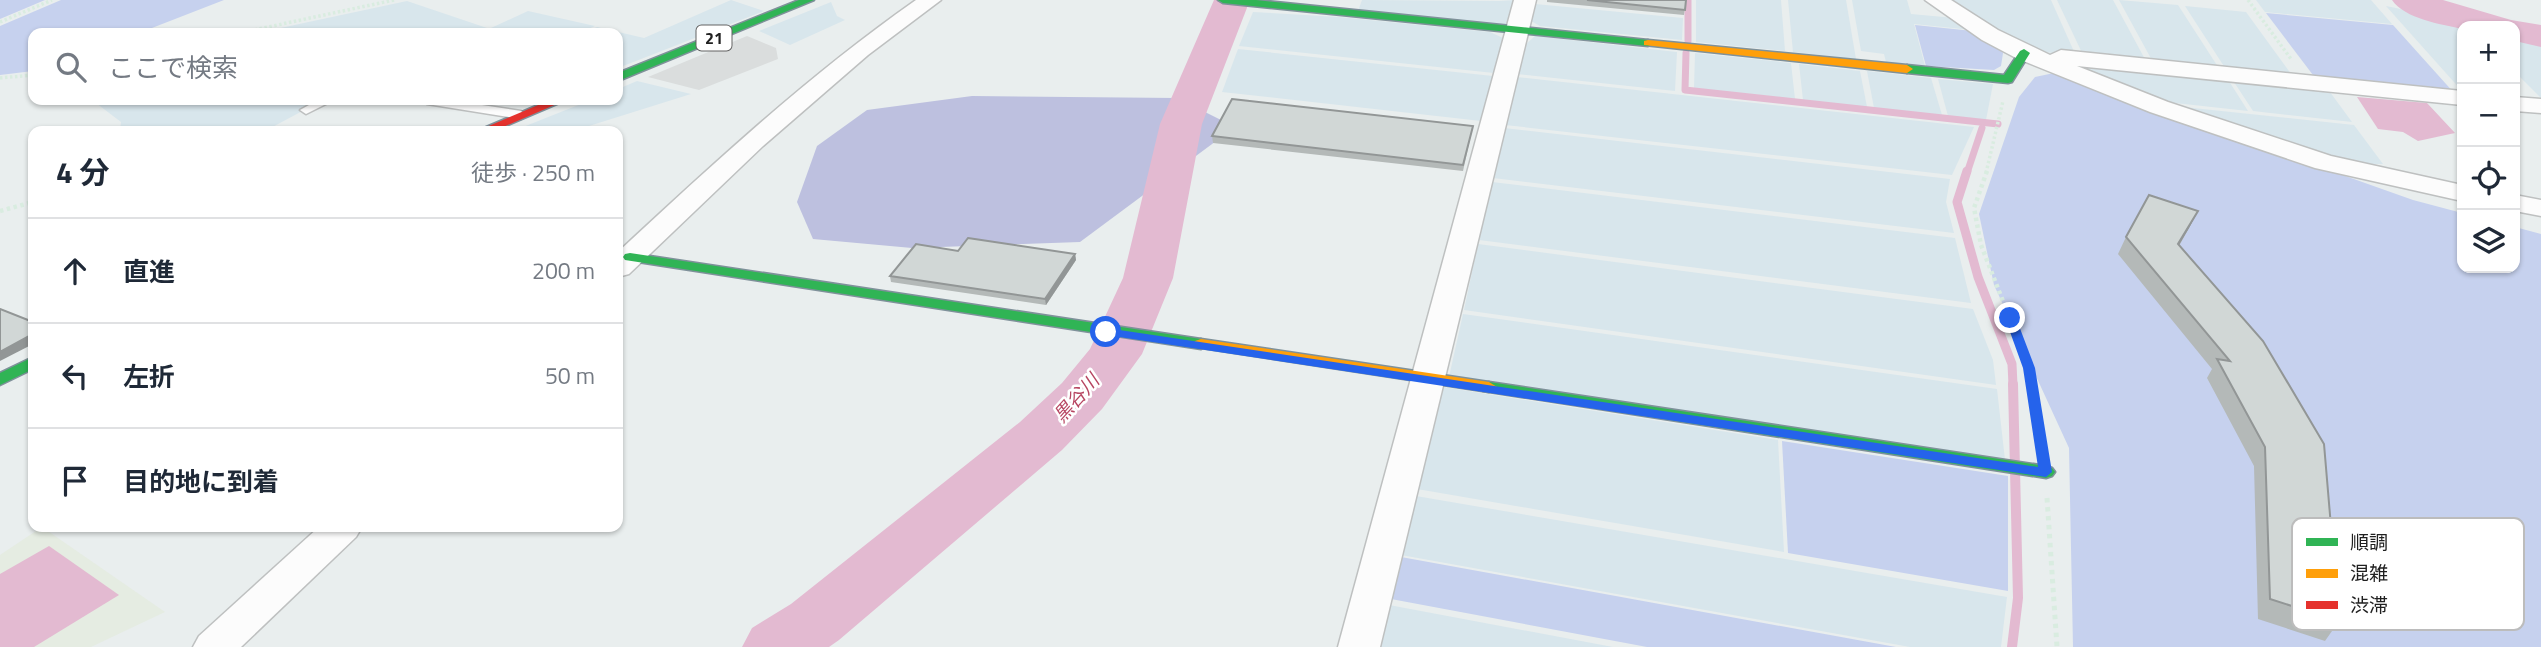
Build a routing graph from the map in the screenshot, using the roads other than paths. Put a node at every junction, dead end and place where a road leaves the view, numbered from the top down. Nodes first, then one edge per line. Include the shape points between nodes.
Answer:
1 (809, 0) edge
2 (930, 0) edge
3 (1223, 0) edge
4 (1525, 0) edge
5 (1936, 0) edge
6 (1518, 29) junction
7 (2024, 53) junction
8 (623, 75) edge
9 (2457, 97) edge
10 (2520, 104) edge
11 (317, 105) edge
12 (456, 105) edge
13 (548, 105) edge
14 (2541, 106) edge
15 (306, 110) dead end
16 (521, 116) junction
17 (496, 126) edge
18 (2457, 192) edge
19 (2520, 204) edge
20 (2541, 208) edge
21 (624, 263) edge
22 (28, 365) edge
23 (1427, 379) junction
24 (0, 380) edge
25 (2046, 472) road end
26 (338, 532) edge
27 (214, 647) edge
28 (1359, 647) edge

1 - 8 street, 21
2 - 21 street via 860,50 765,131
3 - 6 street
4 - 6 street
5 - 7 street
6 - 7 street via 2008,79
6 - 23 street
7 - 9 street
7 - 18 street via 2271,146
10 - 14 street
11 - 15 lane
12 - 16 lane
13 - 16 street
16 - 17 street
19 - 20 street
21 - 23 street
22 - 24 street
23 - 25 street
23 - 28 street
26 - 27 street

